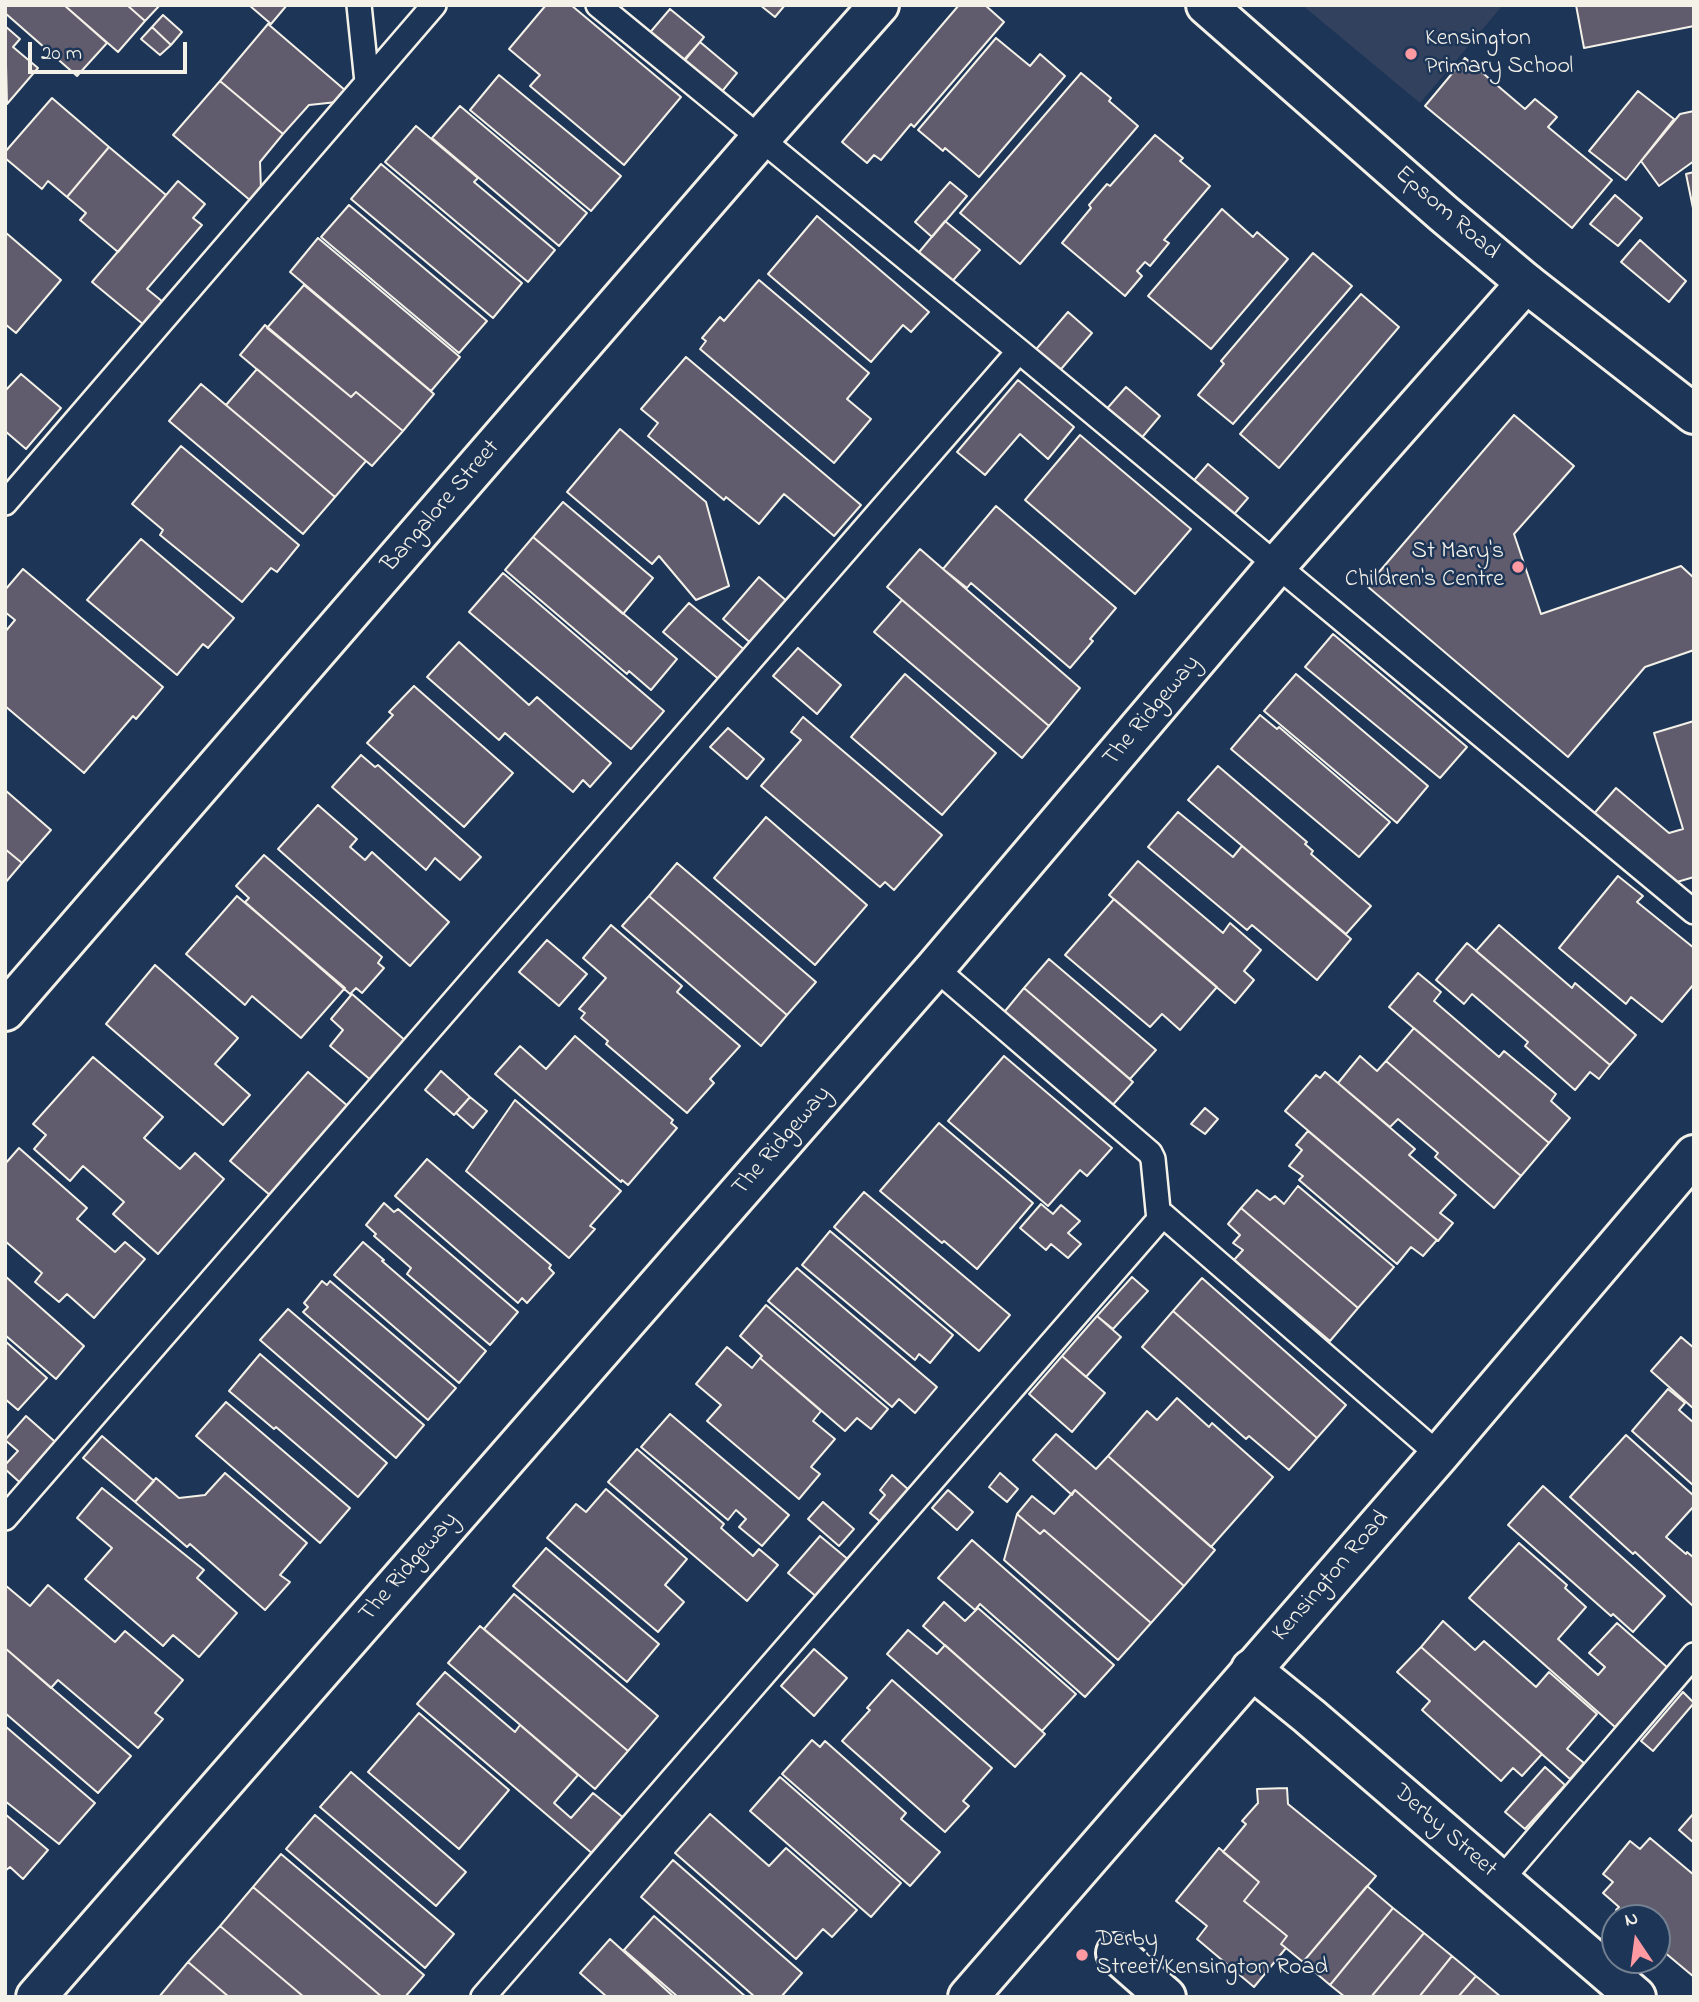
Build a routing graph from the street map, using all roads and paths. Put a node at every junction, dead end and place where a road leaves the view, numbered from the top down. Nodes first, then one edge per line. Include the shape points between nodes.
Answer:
1 (359, 5) edge
2 (434, 5) edge
3 (598, 5) edge
4 (880, 5) edge
5 (1206, 5) edge
6 (367, 82) junction
7 (760, 139) junction
8 (1527, 283) junction
9 (1019, 351) junction
10 (1694, 414) edge
11 (5, 503) edge
12 (1277, 565) junction
13 (1694, 912) edge
14 (935, 968) junction
15 (5, 1011) edge
16 (1694, 1155) edge
17 (1159, 1220) junction
18 (1439, 1455) junction
19 (5, 1518) edge
20 (1694, 1655) edge
21 (1251, 1669) junction
22 (1501, 1881) junction
23 (1116, 1953) dead end
24 (36, 1997) edge
25 (483, 1997) edge
26 (968, 1997) edge
27 (1166, 1997) edge
28 (1636, 1997) edge

1 - 6 lane
2 - 6 lane
3 - 7 lane
4 - 7 street, Bangalore Street
5 - 8 street, Epsom Road
6 - 11 lane
7 - 9 lane
7 - 15 street, Bangalore Street
8 - 10 street, Epsom Road
8 - 12 street, The Ridgeway
9 - 12 lane
9 - 19 lane
12 - 13 lane
12 - 14 street, The Ridgeway
14 - 17 lane via 1150,1153
14 - 24 street, The Ridgeway
16 - 18 street, Kensington Road
17 - 18 lane via 1163,1215
17 - 25 lane
18 - 21 street, Kensington Road
20 - 22 lane
21 - 22 street, Derby Street
21 - 26 street, Kensington Road
22 - 28 street, Derby Street
23 - 27 street

